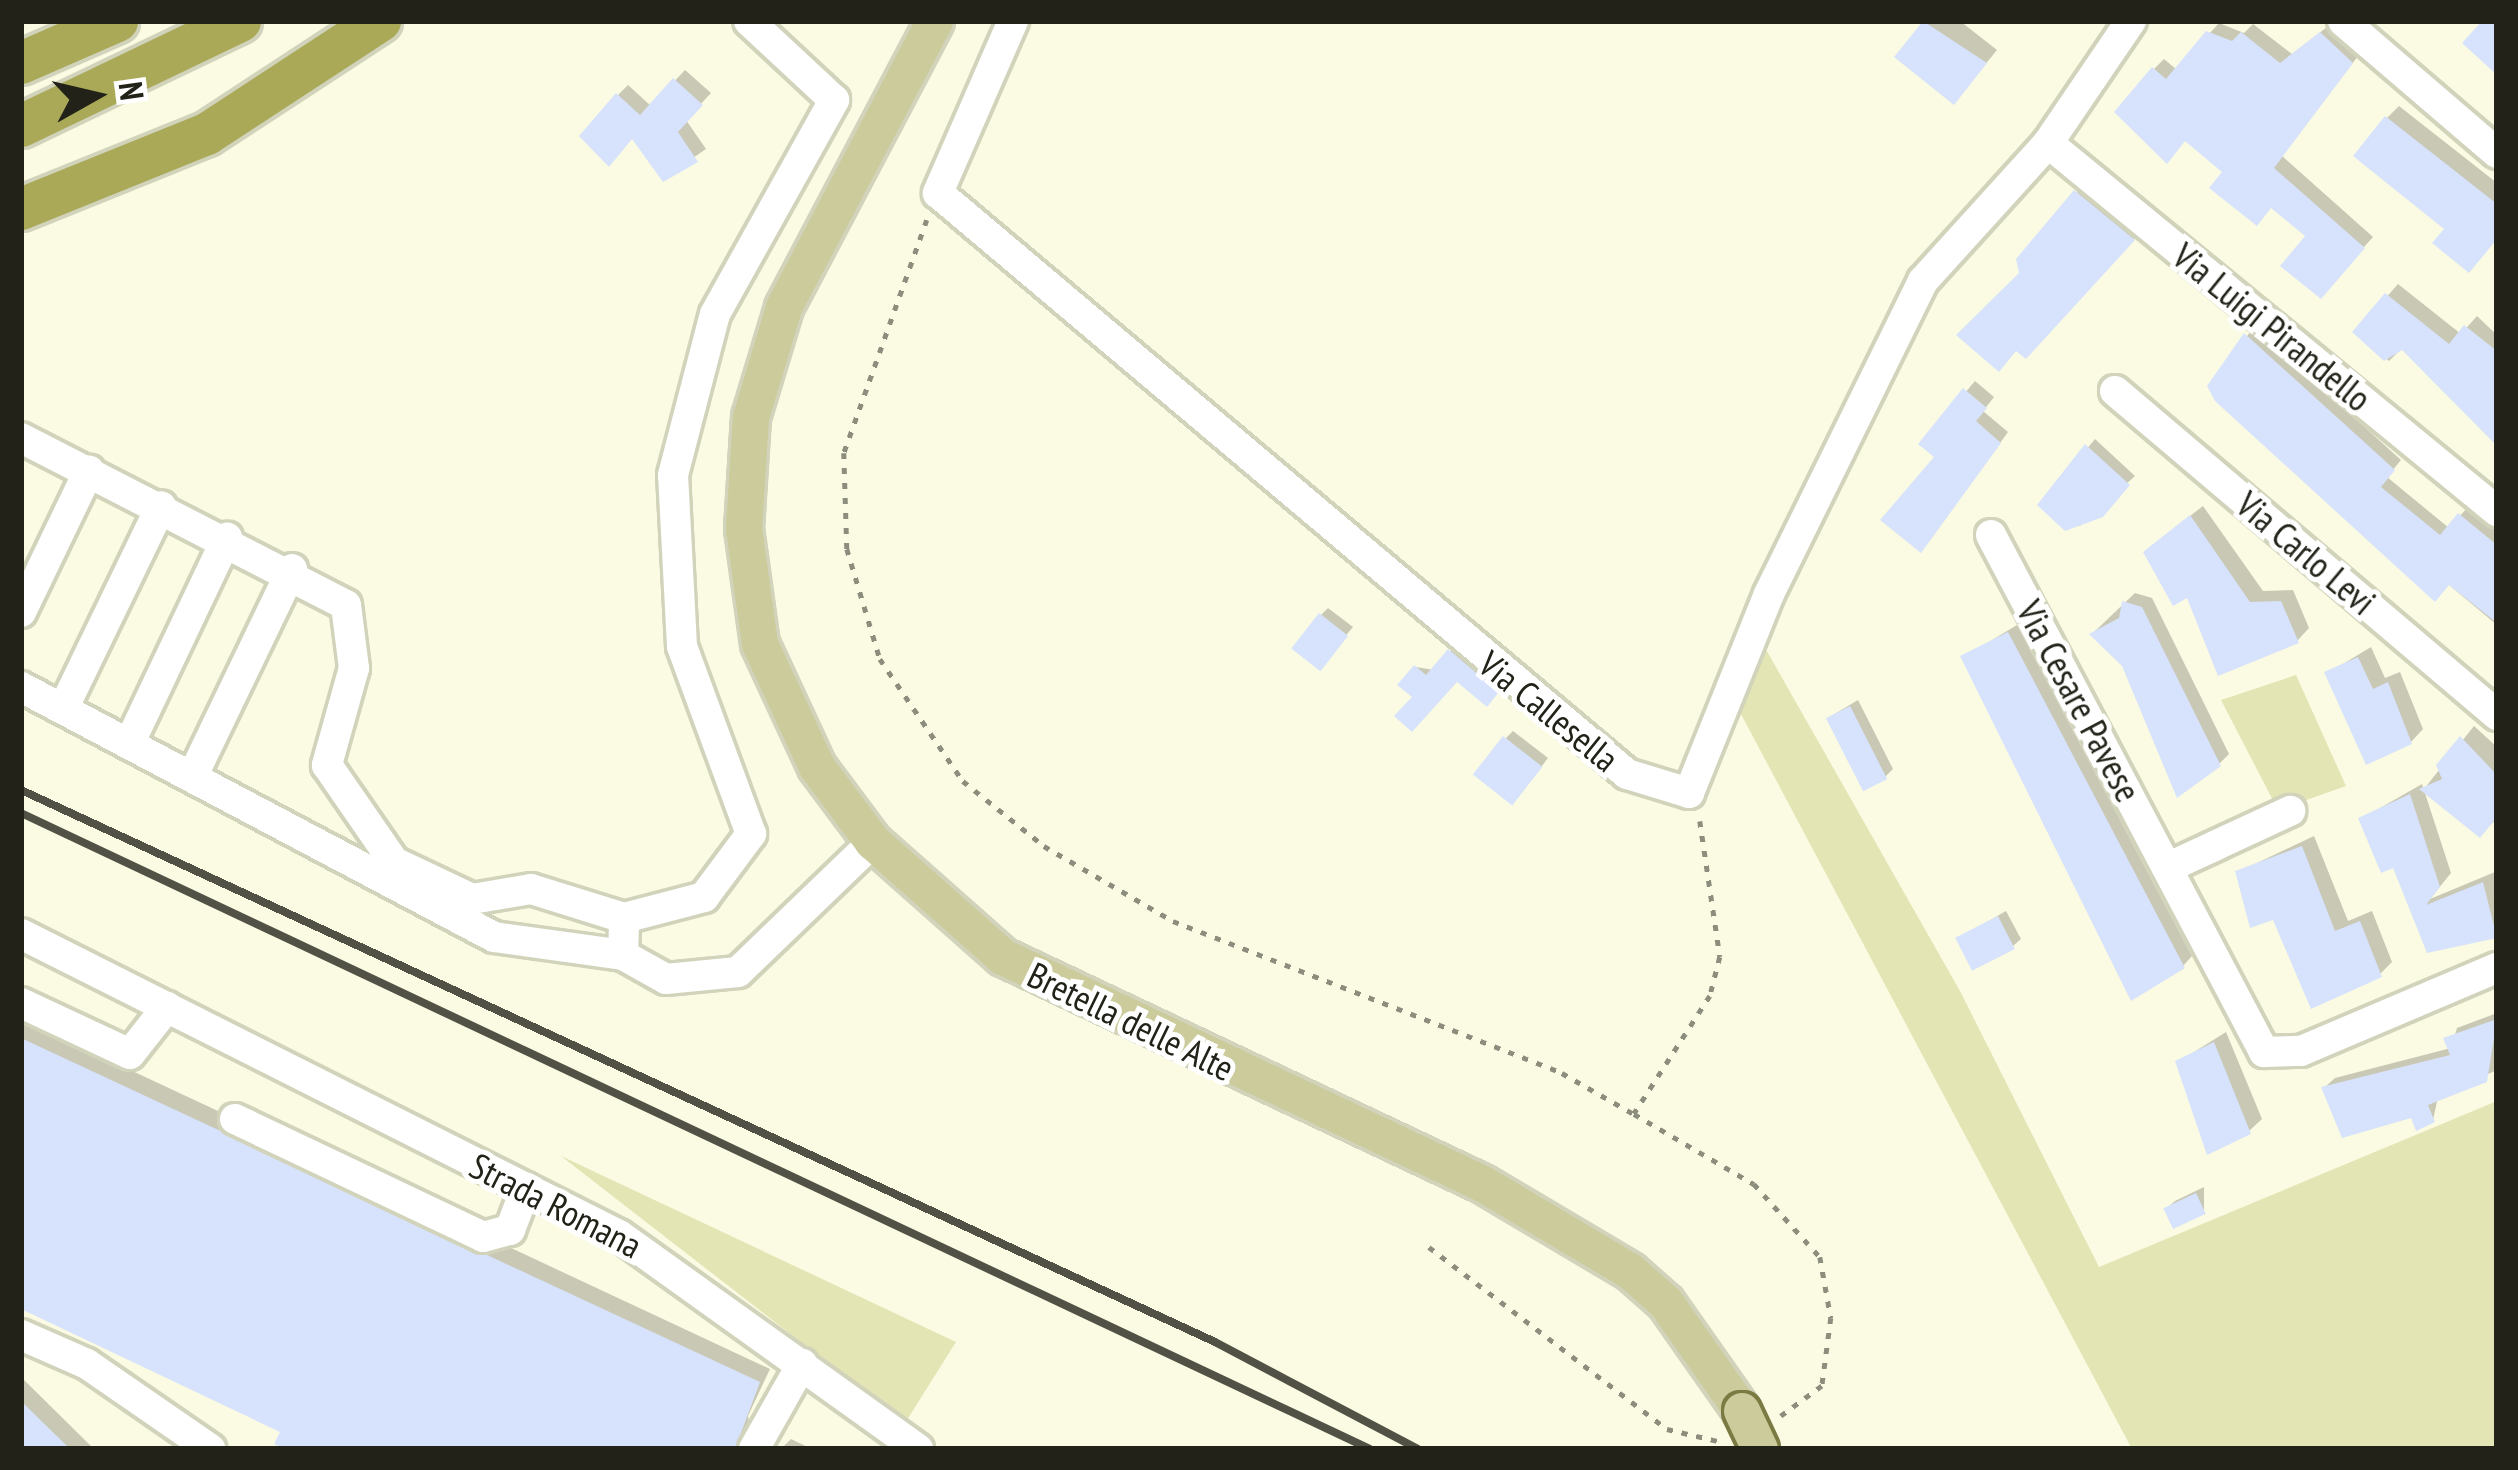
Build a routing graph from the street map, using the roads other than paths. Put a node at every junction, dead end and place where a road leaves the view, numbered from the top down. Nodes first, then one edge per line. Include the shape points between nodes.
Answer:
1 (117, 21) edge
2 (240, 21) edge
3 (380, 21) edge
4 (749, 21) edge
5 (934, 21) edge
6 (1013, 21) edge
7 (2131, 21) edge
8 (2343, 21) edge
9 (2394, 21) edge
10 (2374, 46) junction
11 (21, 63) edge
12 (21, 126) edge
13 (2048, 143) junction
14 (2497, 153) edge
15 (21, 209) edge
16 (2115, 392) dead end
17 (21, 438) edge
18 (88, 471) junction
19 (161, 506) junction
20 (2497, 511) edge
21 (1991, 535) dead end
22 (227, 538) junction
23 (292, 569) junction
24 (21, 612) edge
25 (21, 686) edge
26 (64, 707) junction
27 (2497, 716) edge
28 (131, 740) junction
29 (195, 771) junction
30 (2290, 811) dead end
31 (873, 842) junction
32 (2168, 868) junction
33 (624, 918) junction
34 (21, 934) edge
35 (623, 955) junction
36 (2497, 968) edge
37 (21, 1004) edge
38 (167, 1007) junction
39 (235, 1119) dead end
40 (526, 1188) junction
41 (21, 1335) edge
42 (802, 1364) junction
43 (1753, 1430) edge
44 (210, 1449) edge
45 (754, 1449) edge
46 (918, 1449) edge

1 - 11 highway
2 - 12 highway
3 - 15 highway via 207,134
4 - 33 street via 834,100 715,314 673,475 682,646 752,834 704,897
5 - 31 main road, Bretella delle Alte via 784,308 744,475 760,644 817,767
6 - 13 street, Via Callesella via 938,193 1608,759 1688,793 1769,594 1923,281
7 - 13 street
8 - 10 street
9 - 10 street
10 - 14 street
13 - 20 street, Via Luigi Pirandello
16 - 27 street, Via Carlo Levi
17 - 18 street
18 - 19 street
18 - 24 street
19 - 22 street
19 - 26 street
21 - 32 street, Via Cesare Pavese
22 - 23 street
22 - 28 street
23 - 29 street
23 - 33 street via 346,605 357,634 327,764 340,798 394,862 472,899 531,889
25 - 26 street
26 - 28 street
28 - 29 street
29 - 35 street via 494,937
30 - 32 street
31 - 35 street via 739,972 666,980
31 - 43 main road, Bretella delle Alte via 1003,957 1076,998 1586,1242 1666,1303
32 - 36 street, Via Cesare Pavese via 2274,1060
33 - 35 street
34 - 38 street, Strada Romana
37 - 38 street via 130,1054
38 - 40 street, Strada Romana
39 - 40 street via 483,1237 510,1230
40 - 42 street, Strada Romana via 657,1258
41 - 44 street via 87,1364
42 - 45 street
42 - 46 street, Strada Romana

